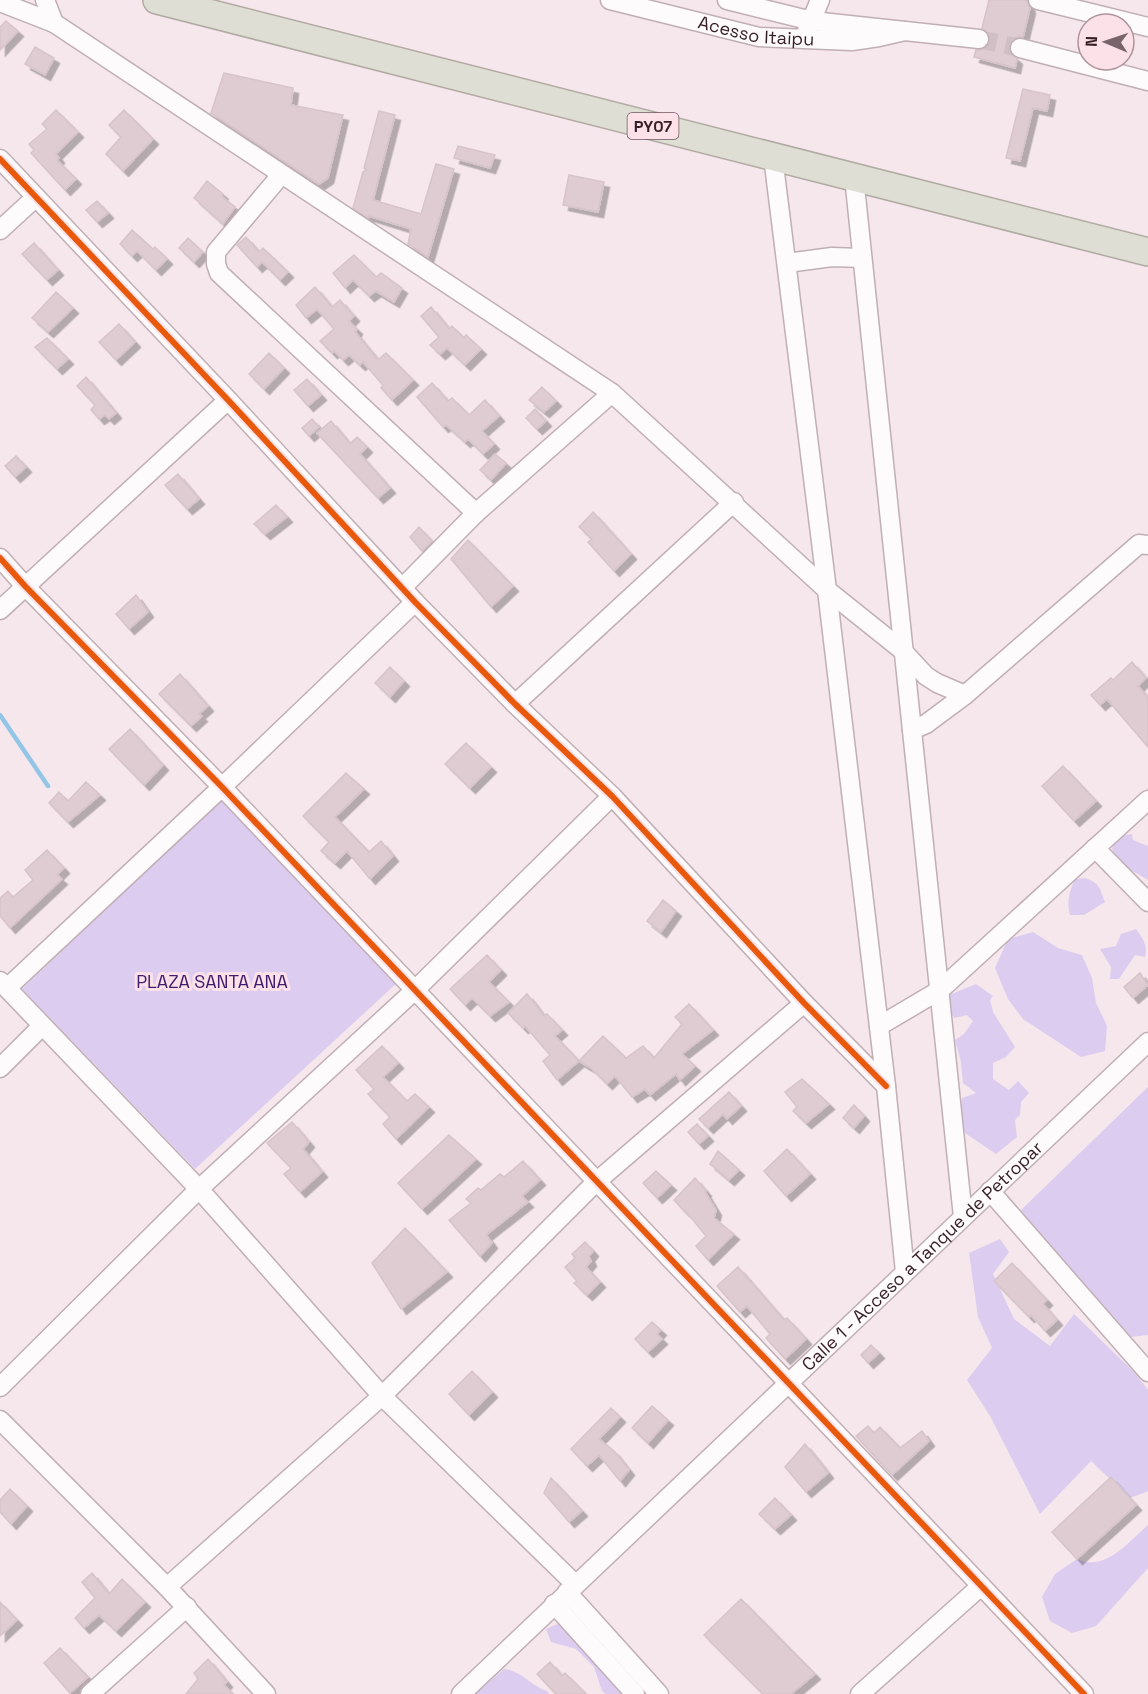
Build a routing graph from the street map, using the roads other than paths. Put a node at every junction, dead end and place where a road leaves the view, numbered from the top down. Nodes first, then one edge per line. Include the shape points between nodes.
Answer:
1 (45, 0) edge
2 (158, 0) edge
3 (727, 0) edge
4 (820, 0) edge
5 (1038, 0) edge
6 (614, 1) edge
7 (0, 2) edge
8 (812, 21) junction
9 (54, 22) junction
10 (1148, 27) edge
11 (905, 30) junction
12 (979, 39) tunnel mouth
13 (802, 40) junction
14 (1020, 48) tunnel mouth
15 (1148, 81) edge
16 (773, 157) junction
17 (0, 159) edge
18 (281, 175) junction
19 (854, 177) junction
20 (36, 197) junction
21 (0, 230) edge
22 (1148, 252) edge
23 (862, 258) junction
24 (787, 263) junction
25 (612, 393) junction
26 (228, 400) junction
27 (734, 502) junction
28 (476, 513) junction
29 (1148, 545) edge
30 (0, 558) edge
31 (25, 586) junction
32 (402, 588) junction
33 (827, 590) junction
34 (415, 602) junction
35 (0, 610) edge
36 (902, 650) junction
37 (965, 695) junction
38 (516, 704) junction
39 (912, 730) junction
40 (222, 787) junction
41 (612, 796) junction
42 (1148, 800) edge
43 (1095, 848) junction
44 (1148, 902) edge
45 (3, 984) edge
46 (415, 990) junction
47 (940, 990) junction
48 (804, 1003) junction
49 (42, 1026) junction
50 (879, 1026) junction
51 (1148, 1042) edge
52 (0, 1068) edge
53 (886, 1086) junction
54 (596, 1182) junction
55 (199, 1190) junction
56 (990, 1191) junction
57 (963, 1217) junction
58 (905, 1272) junction
59 (1148, 1372) edge
60 (788, 1383) junction
61 (0, 1387) edge
62 (382, 1396) junction
63 (0, 1420) edge
64 (981, 1586) junction
65 (167, 1587) junction
66 (566, 1593) junction
67 (186, 1607) junction
68 (90, 1694) edge
69 (266, 1694) edge
70 (460, 1694) edge
71 (635, 1694) edge
72 (659, 1694) edge
73 (860, 1694) edge
74 (1084, 1694) edge

1 - 9 street
2 - 16 highway, PY07
3 - 8 street
4 - 8 street
5 - 10 street
6 - 13 street, Acesso Itaipu via 759,37
7 - 9 street
8 - 11 street
8 - 13 street
9 - 18 street
11 - 12 street
11 - 13 street, Acesso Itaipu via 852,41
14 - 15 street
16 - 19 highway, PY07
16 - 24 street
17 - 20 street
18 - 25 street
18 - 28 street via 216,252 219,273
19 - 22 highway, PY07
19 - 23 street
20 - 21 street
20 - 26 street
23 - 24 street
23 - 36 street
24 - 33 street
25 - 27 street
25 - 28 street
26 - 31 street
26 - 32 street
27 - 33 street
27 - 38 street
28 - 32 street
29 - 37 street via 1139,544
30 - 31 street
31 - 35 street
31 - 40 street
32 - 34 street
33 - 36 street
33 - 50 street
34 - 38 street
34 - 40 street
36 - 37 street via 926,676
36 - 39 street
37 - 39 street
38 - 41 street
39 - 47 street
40 - 45 street
40 - 46 street
41 - 46 street
41 - 48 street
42 - 43 street
43 - 44 street
43 - 47 street
45 - 49 street
46 - 54 street
46 - 55 street
47 - 50 street
47 - 57 street
48 - 53 street
48 - 54 street
49 - 52 street
49 - 55 street
50 - 53 street
51 - 56 street, Calle 1 - Acceso a Tanque de Petropar
53 - 58 street
54 - 60 street
54 - 62 street
55 - 61 street
55 - 62 street
56 - 57 street, Calle 1 - Acceso a Tanque de Petropar
56 - 59 street
57 - 58 street, Calle 1 - Acceso a Tanque de Petropar
58 - 60 street, Calle 1 - Acceso a Tanque de Petropar
60 - 64 street
60 - 66 street, Calle 1 - Acceso a Tanque de Petropar
62 - 65 street
62 - 66 street
63 - 65 street
64 - 73 street
64 - 74 street
65 - 67 street
66 - 70 street, Calle 1 - Acceso a Tanque de Petropar
66 - 71 street
66 - 72 street
67 - 68 street
67 - 69 street

